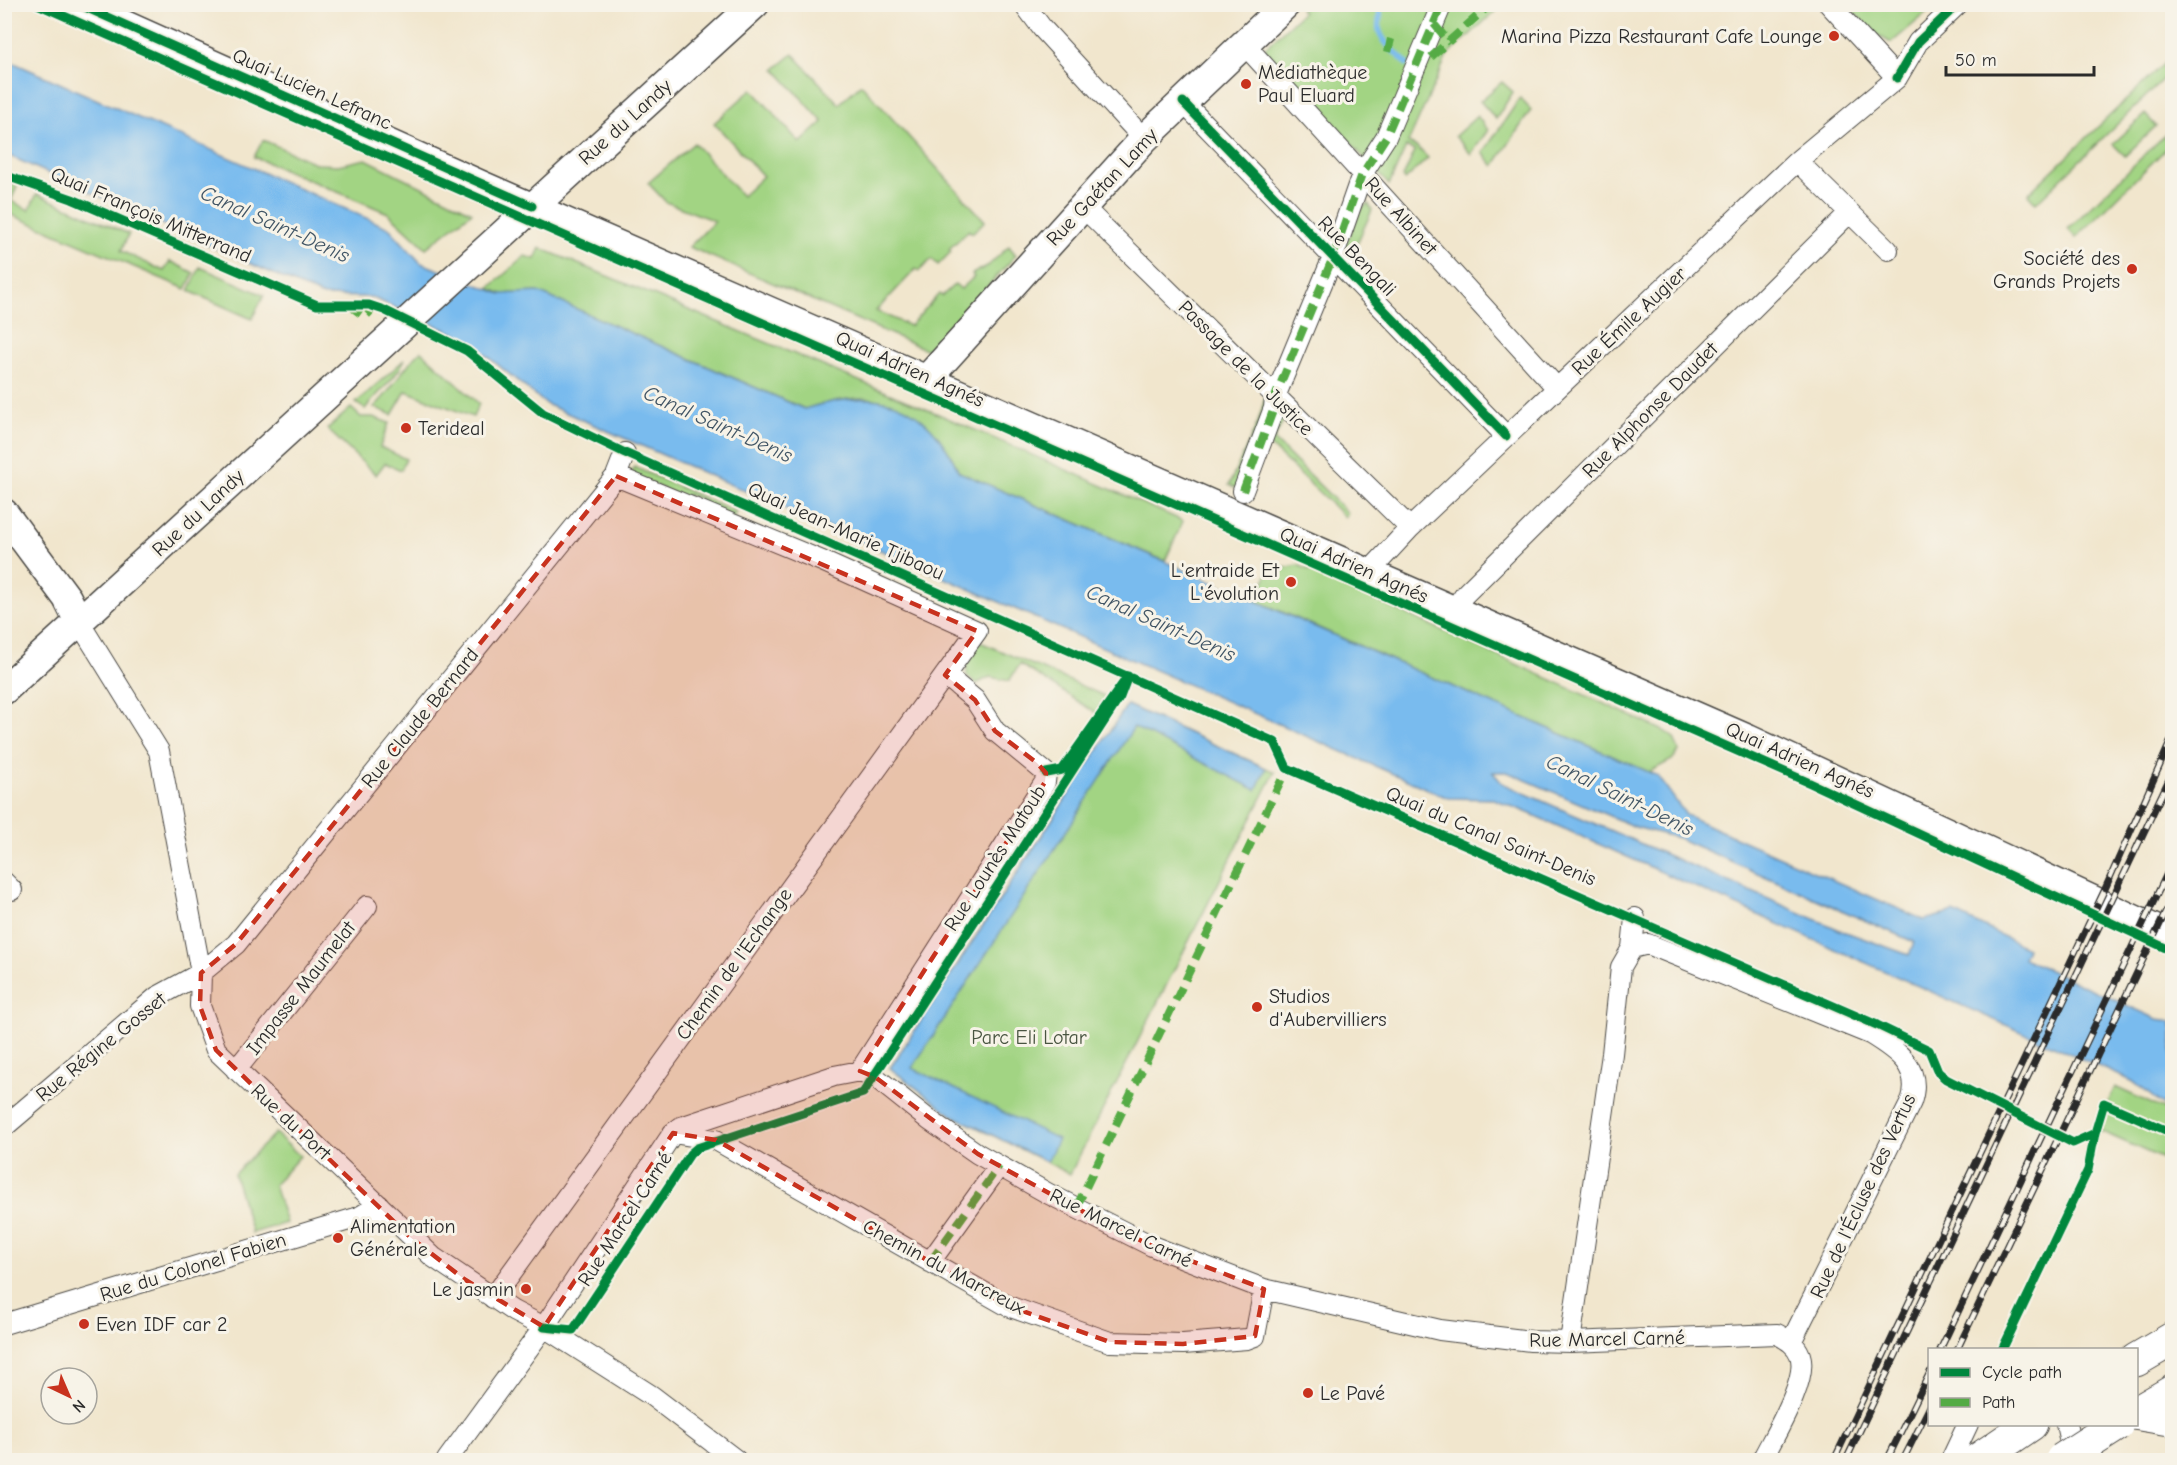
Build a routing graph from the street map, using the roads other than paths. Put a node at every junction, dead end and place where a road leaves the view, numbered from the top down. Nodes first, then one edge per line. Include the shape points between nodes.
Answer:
1 (78, 4) edge
2 (755, 4) edge
3 (1024, 4) edge
4 (1286, 4) edge
5 (1442, 4) edge
6 (1829, 4) edge
7 (1958, 4) edge
8 (1244, 45) junction
9 (1897, 78) junction
10 (1183, 102) junction
11 (1144, 139) junction
12 (1797, 161) junction
13 (1362, 174) junction
14 (532, 207) junction
15 (1083, 207) junction
16 (1849, 213) junction
17 (1888, 250) dead end
18 (1333, 257) junction
19 (927, 379) junction
20 (1557, 388) junction
21 (1275, 397) junction
22 (1506, 436) junction
23 (625, 453) dead end
24 (616, 476) junction
25 (1243, 491) dead end
26 (4, 513) edge
27 (1410, 528) junction
28 (1369, 572) junction
29 (1454, 610) junction
30 (79, 622) junction
31 (977, 631) joint
32 (945, 675) junction
33 (4, 690) edge
34 (367, 906) dead end
35 (1635, 918) dead end
36 (2172, 937) edge
37 (1632, 948) junction
38 (201, 973) junction
39 (236, 1070) junction
40 (867, 1074) junction
41 (4, 1127) edge
42 (677, 1130) junction
43 (999, 1166) junction
44 (379, 1205) junction
45 (930, 1262) junction
46 (1264, 1289) junction
47 (493, 1298) junction
48 (4, 1324) edge
49 (544, 1327) junction
50 (2172, 1339) edge
51 (1570, 1342) junction
52 (1791, 1342) junction
53 (2138, 1359) edge
54 (2172, 1392) edge
55 (2138, 1412) edge
56 (2138, 1420) edge
57 (1968, 1426) edge
58 (2030, 1426) edge
59 (2066, 1426) edge
60 (2116, 1426) edge
61 (2172, 1426) edge
62 (447, 1461) edge
63 (736, 1461) edge
64 (1762, 1461) edge
65 (1951, 1461) edge
66 (1978, 1461) edge
67 (2062, 1461) edge
68 (2074, 1461) edge

1 - 14 street, Quai Lucien Lefranc
2 - 14 street, Rue du Landy
3 - 11 street
4 - 8 street, Rue Gaétan Lamy
5 - 13 street via 1386,137
6 - 9 street
7 - 9 street via 1918,42
8 - 10 street, Rue Gaétan Lamy
8 - 13 street, Rue Albinet
9 - 12 street, Rue Émile Augier
10 - 11 street, Rue Gaétan Lamy
10 - 18 street, Rue Bengali
11 - 15 street, Rue Gaétan Lamy
12 - 16 street
12 - 20 street, Rue Émile Augier
13 - 18 street
13 - 20 street, Rue Albinet
14 - 19 street, Quai Adrien Agnés
14 - 30 street, Rue du Landy
15 - 19 street, Rue Gaétan Lamy
15 - 21 street, Passage de la Justice
16 - 17 street
16 - 29 street, Rue Alphonse Daudet
18 - 21 street
18 - 22 street, Rue Bengali
19 - 28 street, Quai Adrien Agnés
20 - 22 street, Rue Émile Augier
21 - 25 street
21 - 27 street, Passage de la Justice
22 - 27 street, Rue Émile Augier
23 - 24 street, Rue Claude Bernard
24 - 31 street, Quai Jean-Marie Tjibaou via 822,561
24 - 38 street, Rue Claude Bernard via 237,944
26 - 30 street via 68,598
27 - 28 street, Rue Émile Augier
28 - 29 street, Quai Adrien Agnés
29 - 36 street, Quai Adrien Agnés via 1748,739
30 - 33 street, Rue du Landy
30 - 38 street, Rue du Port via 159,751
31 - 32 street, Chemin de l'Echange
32 - 40 street, Rue Lounès Matoub via 975,700 995,731 1046,773
32 - 47 street, Chemin de l'Echange
34 - 39 street, Impasse Maumelat
35 - 37 street
37 - 51 street via 1621,967
37 - 52 street, Rue de l'Écluse des Vertus via 1648,944 1870,1034 1897,1051 1909,1065 1915,1083 1913,1099
38 - 39 street, Rue du Port via 201,1006 216,1050
38 - 41 street, Rue Régine Gosset via 157,997
39 - 44 street, Rue du Port
40 - 42 street via 834,1076
40 - 43 street, Rue Marcel Carné
42 - 45 street, Chemin du Marcreux via 716,1140
42 - 49 street, Rue Marcel Carné
43 - 45 street
43 - 46 street, Rue Marcel Carné via 1152,1246
44 - 47 street, Rue du Port via 433,1257
44 - 48 street, Rue du Colonel Fabien via 359,1217
45 - 46 street, Chemin du Marcreux via 1008,1306 1110,1342 1183,1344 1247,1339 1255,1336
46 - 51 street, Rue Marcel Carné via 1440,1330
47 - 49 street, Rue du Port
49 - 62 street, Rue Marcel Carné
49 - 63 street, Rue du Port via 652,1396
50 - 53 highway
51 - 52 street, Rue Marcel Carné via 1777,1334
52 - 64 street via 1800,1355 1800,1377
54 - 55 highway
56 - 61 street
57 - 65 street
58 - 66 highway
59 - 68 street
60 - 67 highway, bridge

